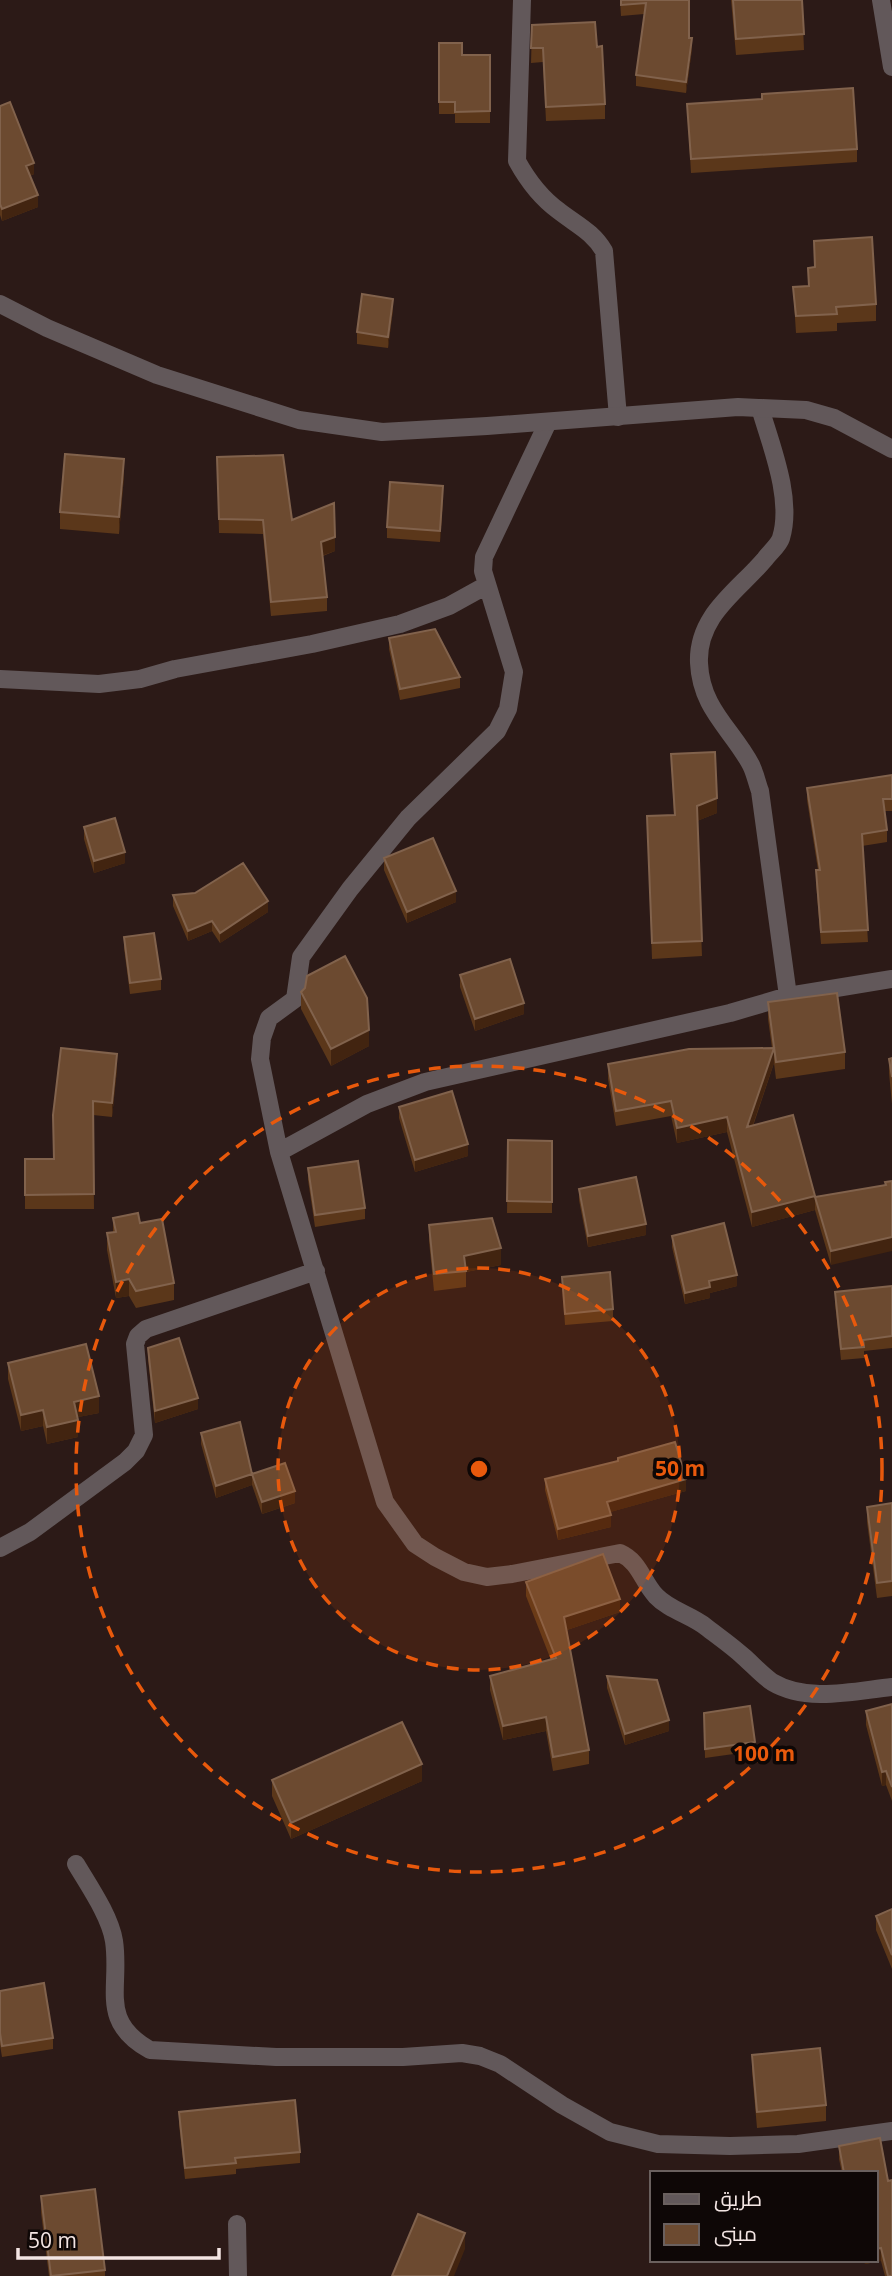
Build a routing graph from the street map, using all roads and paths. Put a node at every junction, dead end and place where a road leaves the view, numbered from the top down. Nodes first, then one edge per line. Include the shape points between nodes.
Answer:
1 (522, 0) edge
2 (881, 0) edge
3 (892, 67) edge
4 (0, 304) edge
5 (760, 408) junction
6 (618, 416) junction
7 (548, 422) junction
8 (892, 449) edge
9 (487, 585) junction
10 (0, 679) edge
11 (892, 979) edge
12 (788, 996) junction
13 (279, 1152) junction
14 (316, 1271) junction
15 (0, 1549) edge
16 (892, 1687) edge
17 (76, 1864) dead end
18 (892, 2131) edge
19 (237, 2224) dead end
20 (239, 2276) edge

1 - 6 street via 517,161 530,184 596,238 604,251
2 - 3 street
4 - 7 street via 157,375 299,420 382,432
5 - 6 street
5 - 8 street via 806,410 834,418
5 - 12 street via 778,466 784,520 781,540 717,608 699,661 709,705 752,766 760,791
6 - 7 street
7 - 9 street via 484,557
9 - 10 street via 449,606 400,624 140,679 99,684
9 - 13 street via 514,672 508,709 497,731 408,818 350,889 302,957 295,999 269,1018 260,1059
11 - 12 street
12 - 13 street via 425,1082 367,1104
13 - 14 street
14 - 15 street via 146,1329 138,1336 136,1363 145,1435 136,1451 30,1532
14 - 16 street via 385,1502 415,1544 464,1572 487,1577 620,1553 639,1567 656,1596 695,1618 771,1682 815,1694
17 - 18 street via 113,1939 116,2012 124,2031 150,2050 276,2057 480,2056 610,2132 658,2144 799,2144
19 - 20 street

